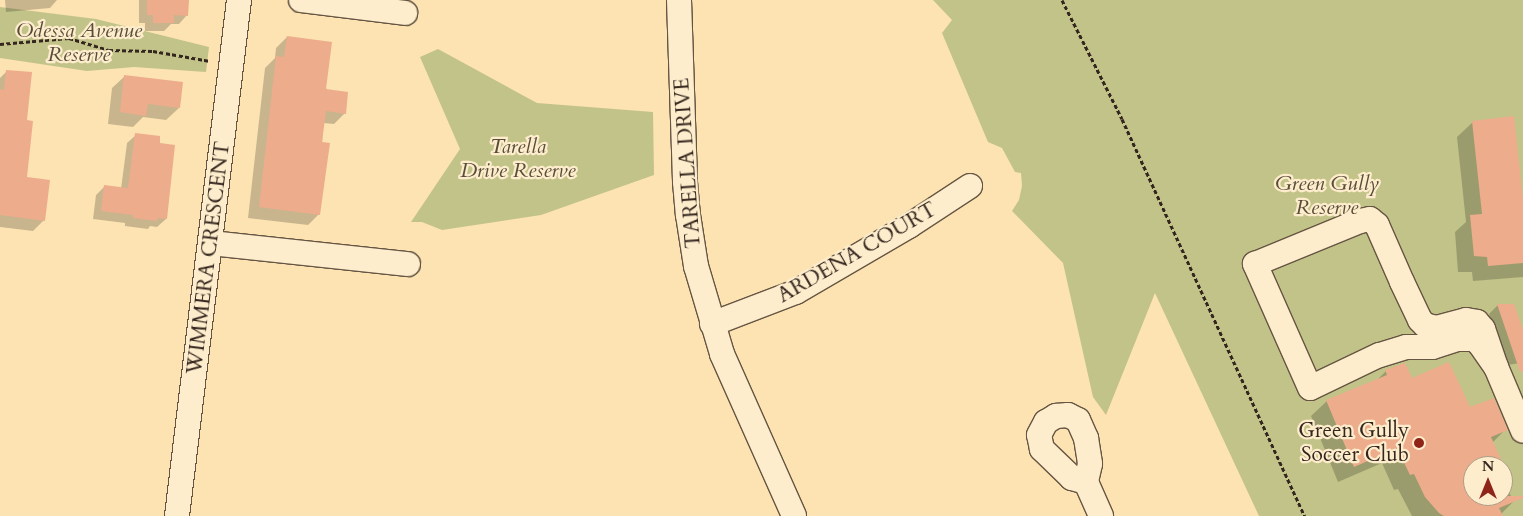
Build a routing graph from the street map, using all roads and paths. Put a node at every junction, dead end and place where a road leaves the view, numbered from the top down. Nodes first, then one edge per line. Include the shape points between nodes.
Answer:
1 (239, 0) edge
2 (301, 0) edge
3 (679, 0) edge
4 (1062, 0) edge
5 (405, 13) dead end
6 (0, 44) edge
7 (210, 61) dead end
8 (970, 186) dead end
9 (211, 243) junction
10 (408, 264) dead end
11 (712, 324) junction
12 (1496, 367) junction
13 (1523, 431) edge
14 (1086, 482) dead end
15 (177, 516) edge
16 (794, 516) edge
17 (1101, 516) edge
18 (1305, 516) edge

1 - 9 street, WIMMERA CRESCENT
2 - 5 street
3 - 11 street, TARELLA DRIVE via 682,132 688,215 696,266
4 - 18 path via 1126,128
6 - 7 path via 69,38 109,50 153,51
8 - 11 street, ARDENA COURT via 796,292
9 - 10 street
9 - 15 street, WIMMERA CRESCENT
11 - 16 street, TARELLA DRIVE via 733,381
12 - 12 street via 1474,339 1457,339 1432,347 1406,347 1379,355 1310,388 1255,264 1370,219 1377,225 1420,320 1436,328 1460,320 1476,322 1487,339
12 - 13 street
14 - 17 street

